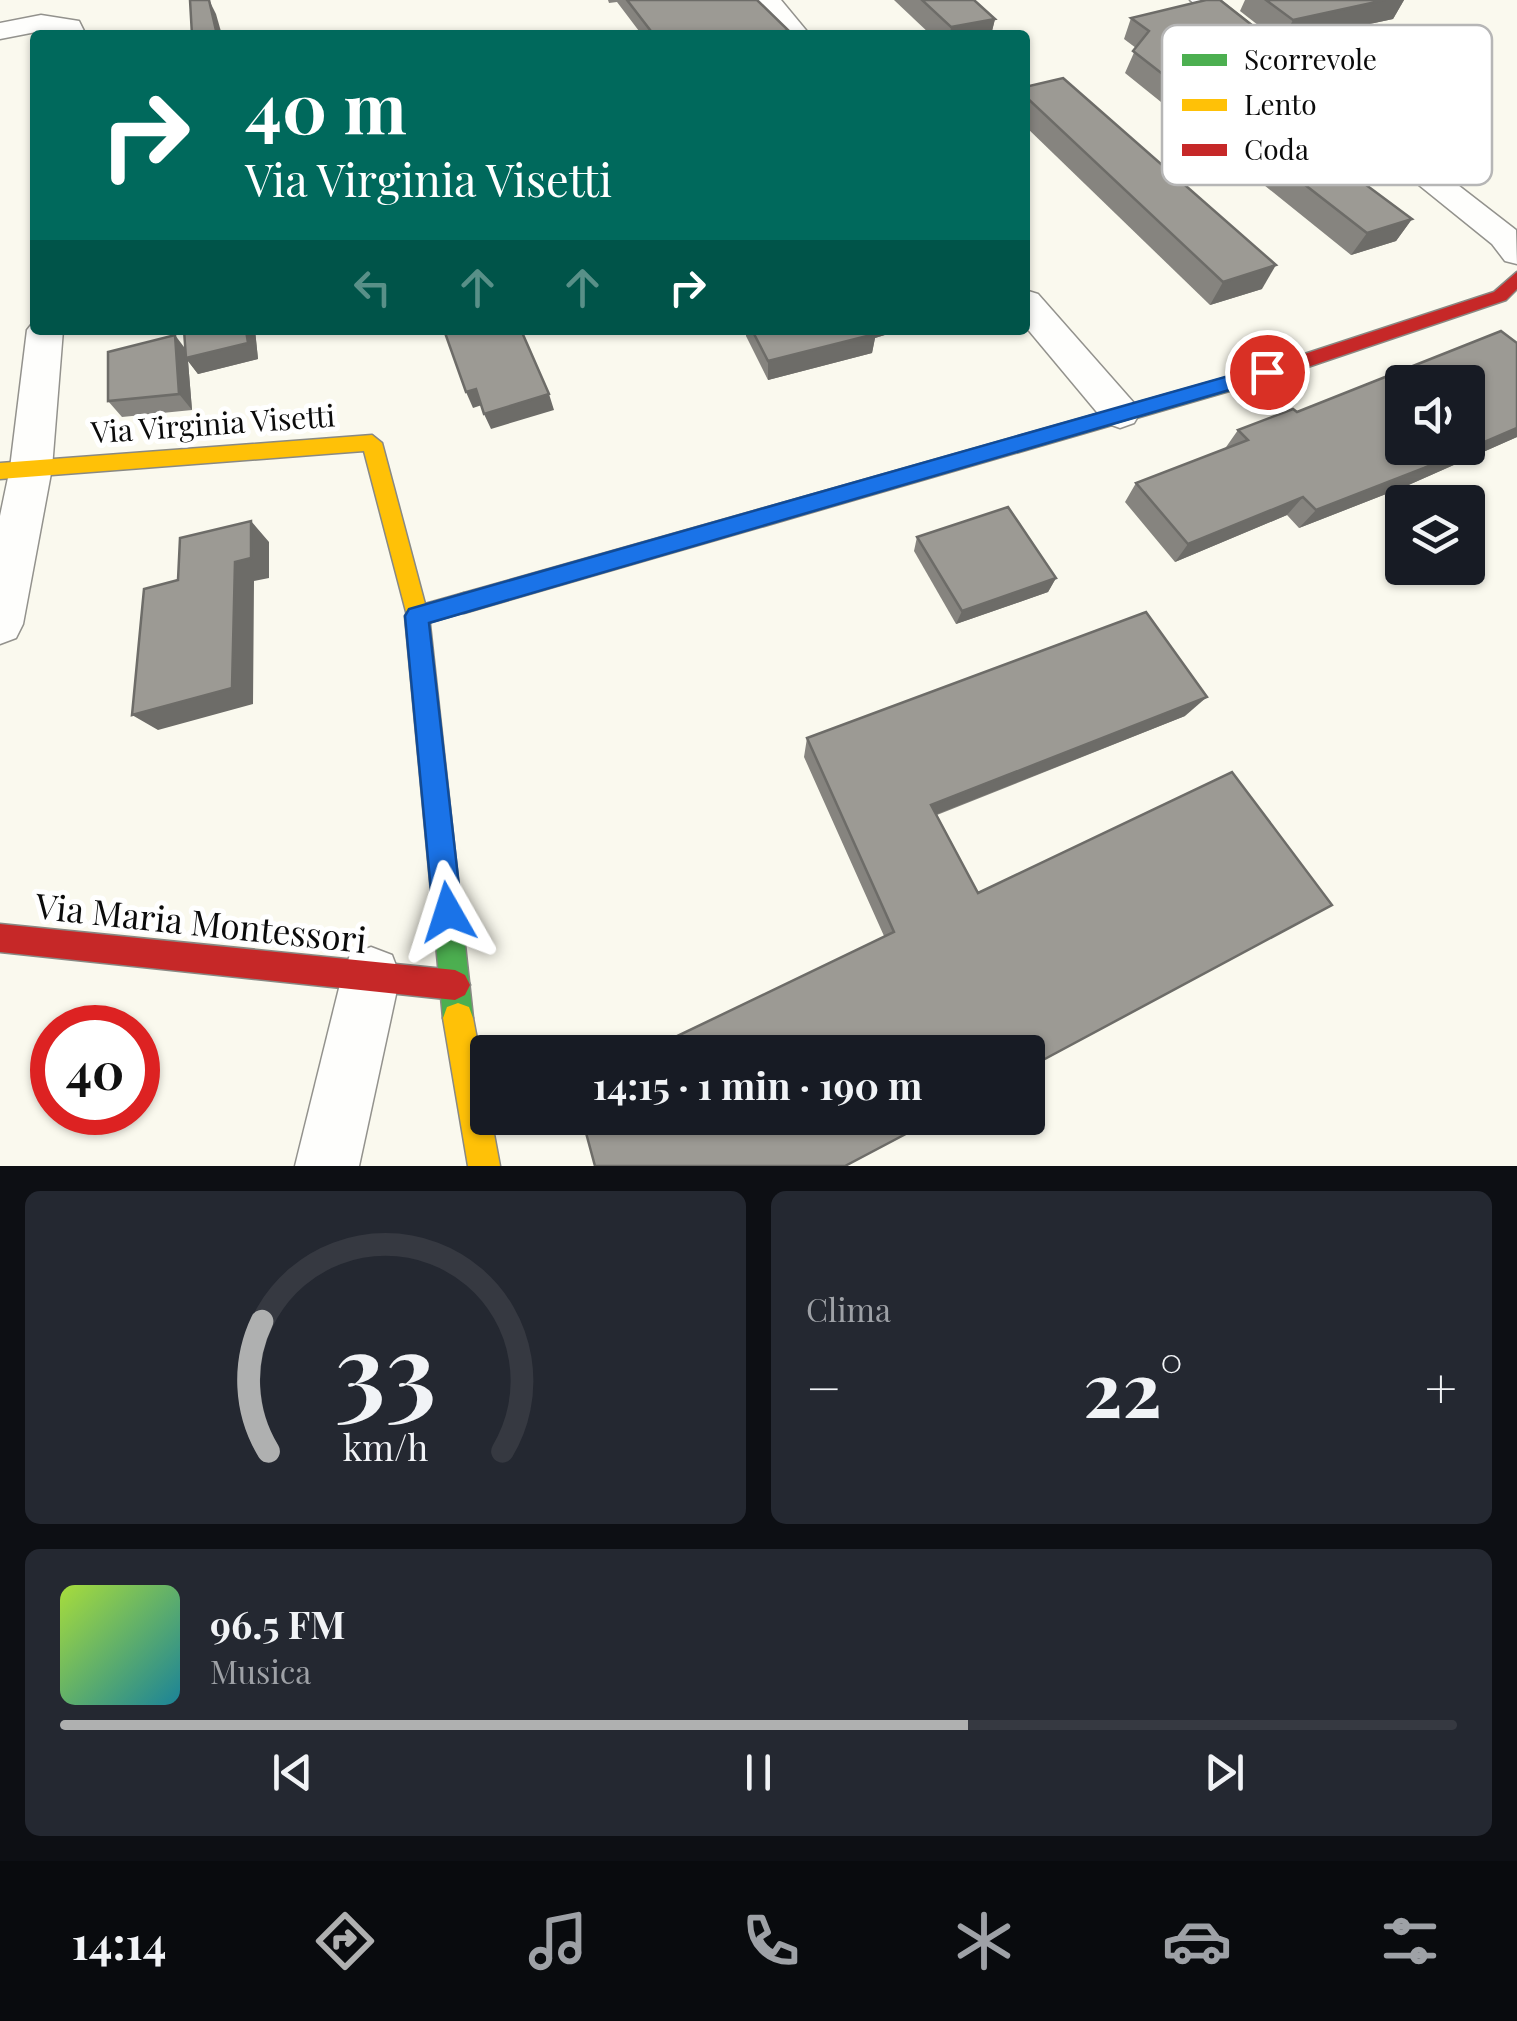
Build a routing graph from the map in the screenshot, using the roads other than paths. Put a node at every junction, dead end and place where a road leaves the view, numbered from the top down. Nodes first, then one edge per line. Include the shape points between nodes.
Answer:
1 (767, 0) edge
2 (1202, 0) edge
3 (1234, 25) edge
4 (72, 30) edge
5 (793, 30) edge
6 (0, 31) edge
7 (1439, 185) edge
8 (1517, 253) edge
9 (1517, 278) edge
10 (1030, 308) edge
11 (44, 335) edge
12 (1120, 413) junction
13 (16, 470) edge
14 (417, 616) junction
15 (0, 624) edge
16 (0, 938) edge
17 (371, 976) junction
18 (455, 986) junction
19 (327, 1166) edge
20 (484, 1166) edge

1 - 5 street
2 - 3 street
4 - 6 street via 58,22
7 - 8 street
9 - 12 street via 1500,296 1341,352
10 - 12 street
11 - 13 street
12 - 14 street
13 - 14 street, Via Virginia Visetti via 372,443
13 - 15 street
14 - 18 street, Via Virginia Visetti
16 - 17 street, Via Maria Montessori
17 - 18 street, Via Maria Montessori
17 - 19 street
18 - 20 street, Via Virginia Visetti

